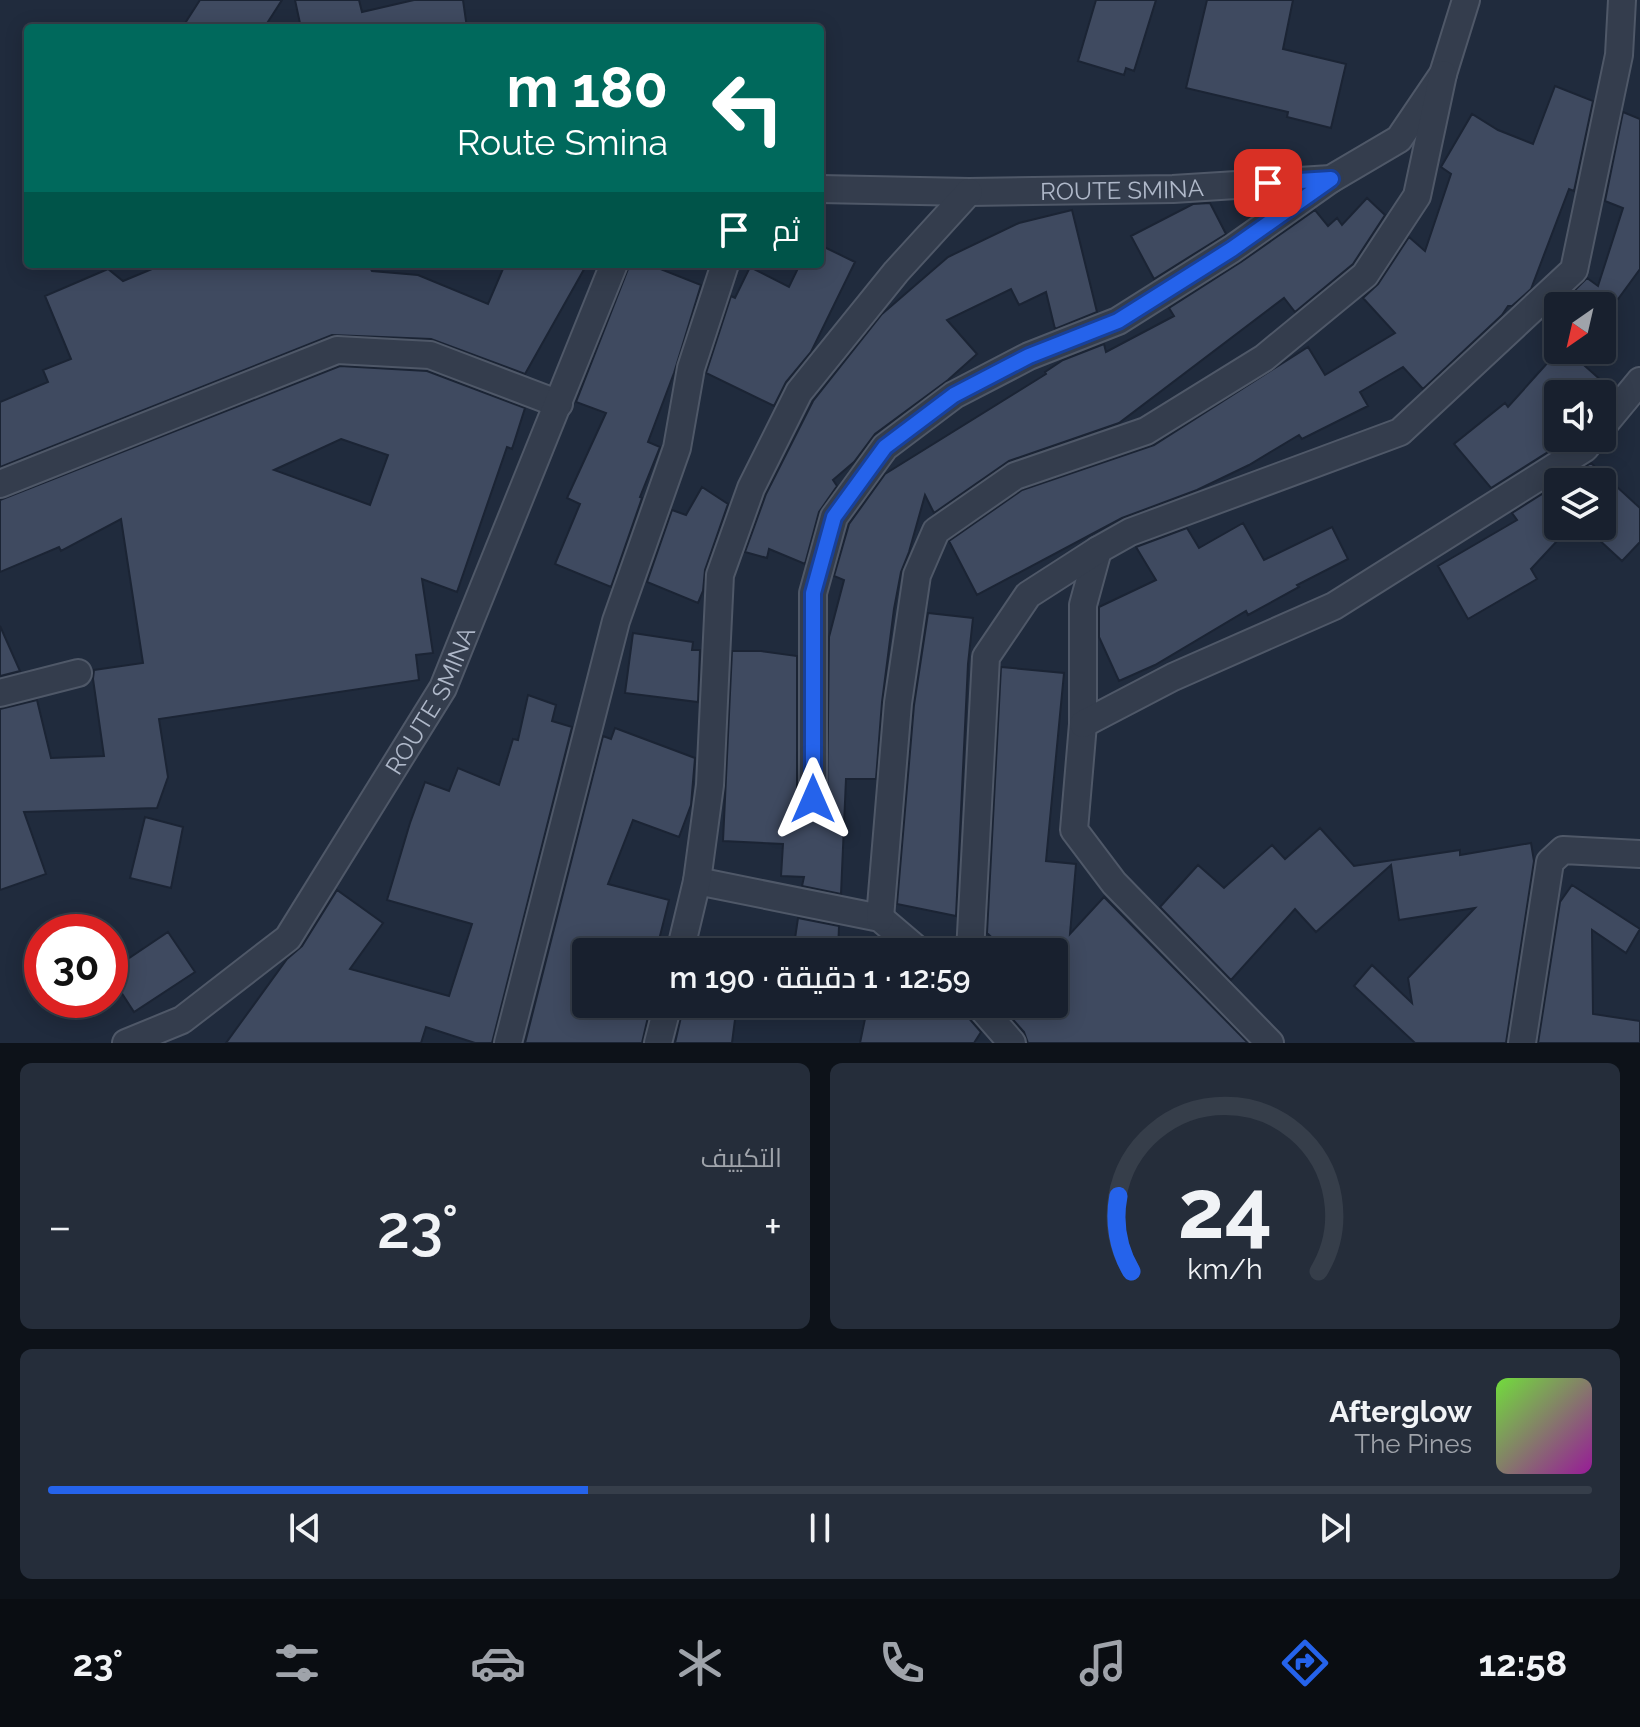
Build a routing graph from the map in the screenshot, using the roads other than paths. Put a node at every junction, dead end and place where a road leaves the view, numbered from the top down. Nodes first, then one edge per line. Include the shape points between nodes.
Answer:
1 (1466, 0) edge
2 (1622, 0) edge
3 (1443, 74) junction
4 (1331, 179) junction
5 (824, 189) edge
6 (969, 192) junction
7 (612, 268) edge
8 (724, 268) edge
9 (1640, 381) edge
10 (559, 404) junction
11 (1616, 410) edge
12 (1579, 452) edge
13 (0, 484) edge
14 (1098, 550) junction
15 (78, 673) dead end
16 (0, 693) edge
17 (1083, 724) junction
18 (813, 799) dead end
19 (1640, 854) edge
20 (697, 881) junction
21 (880, 918) junction
22 (683, 938) edge
23 (904, 938) edge
24 (971, 938) edge
25 (664, 1018) edge
26 (990, 1018) edge
27 (126, 1043) edge
28 (508, 1043) edge
29 (658, 1043) edge
30 (1012, 1043) edge
31 (1270, 1043) edge
32 (1522, 1043) edge

1 - 3 street, ROUTE SMINA
2 - 14 street via 1619,55 1574,270 1400,432 1130,532
3 - 4 street, ROUTE SMINA via 1399,139
3 - 21 street via 1417,196 1365,275 1264,358 1146,431 1015,476 936,531 917,575 898,703
4 - 6 street, ROUTE SMINA via 1173,189
4 - 18 street via 1118,321 1029,356 954,395 885,447 834,517 813,593
5 - 6 street, ROUTE SMINA
6 - 20 street via 799,392 751,488 720,575 710,785
7 - 10 street, ROUTE SMINA
8 - 28 street via 691,368 677,448 616,621
9 - 11 street
10 - 13 street via 430,355 337,350
10 - 27 street, ROUTE SMINA via 443,688 288,938 182,1020
12 - 17 street via 1334,606 1173,677
14 - 17 street via 1083,605
14 - 24 street via 1028,595 986,657
15 - 16 street
17 - 31 street via 1074,830 1114,883
19 - 32 street via 1563,850 1550,862
20 - 21 street
20 - 22 street
21 - 23 street
25 - 29 street
26 - 30 street

